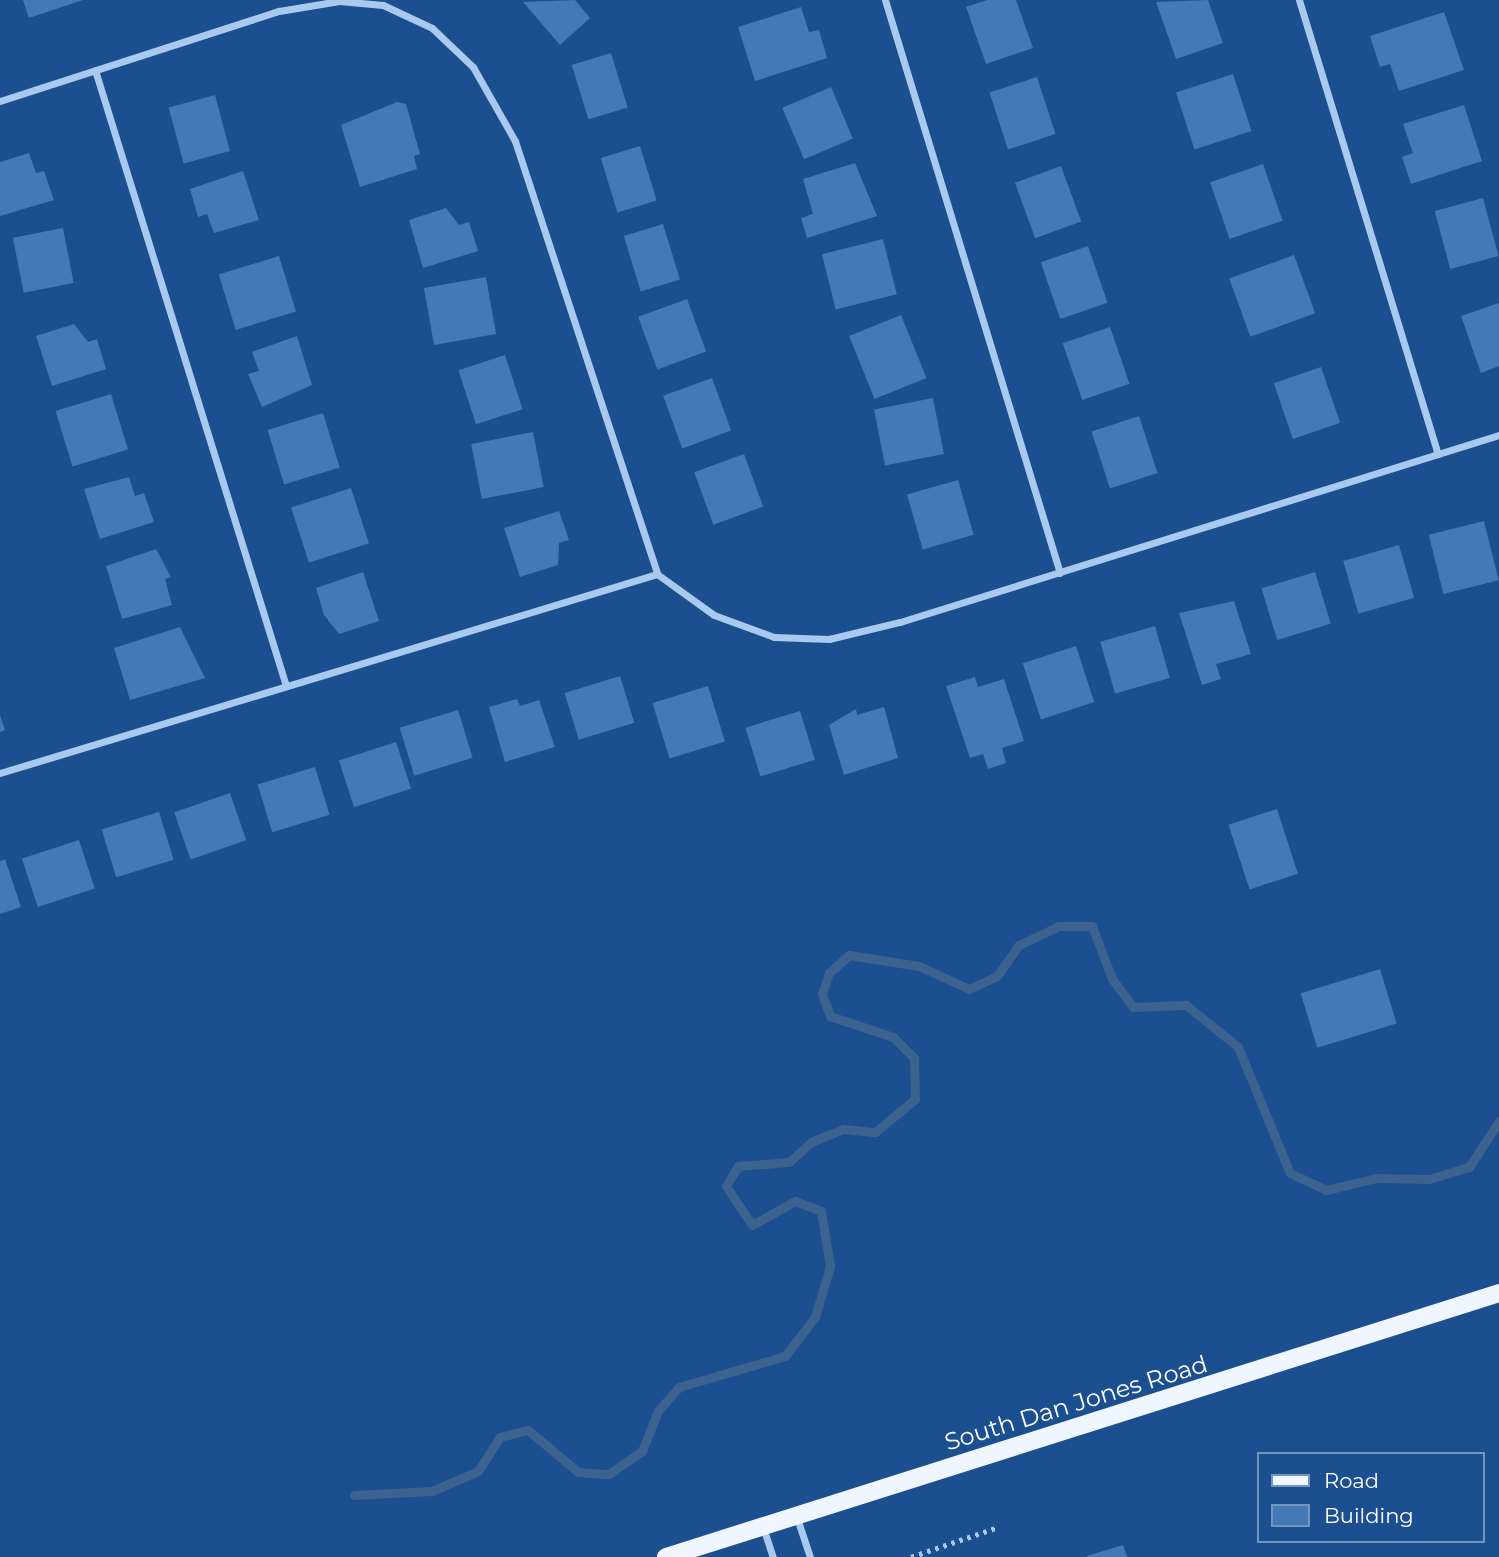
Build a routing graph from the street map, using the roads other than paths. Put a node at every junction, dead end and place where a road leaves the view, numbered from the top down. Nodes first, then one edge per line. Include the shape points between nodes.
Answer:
1 (885, 0) edge
2 (1299, 0) edge
3 (95, 70) junction
4 (0, 101) edge
5 (1499, 435) edge
6 (1438, 454) junction
7 (1060, 572) junction
8 (657, 574) junction
9 (286, 686) junction
10 (0, 773) edge
11 (1499, 1293) edge
12 (796, 1515) junction
13 (763, 1526) junction
14 (666, 1557) edge
15 (773, 1557) edge
16 (810, 1557) edge

1 - 7 street
2 - 6 street
3 - 4 street
3 - 8 street via 279,11 339,1 383,5 432,28 473,67 515,141
3 - 9 street
5 - 6 street
6 - 7 street
7 - 8 street via 829,639 774,637 714,615
8 - 9 street
9 - 10 street
11 - 12 main road, South Dan Jones Road
12 - 13 main road, South Dan Jones Road
12 - 16 street
13 - 14 main road, South Dan Jones Road
13 - 15 street

